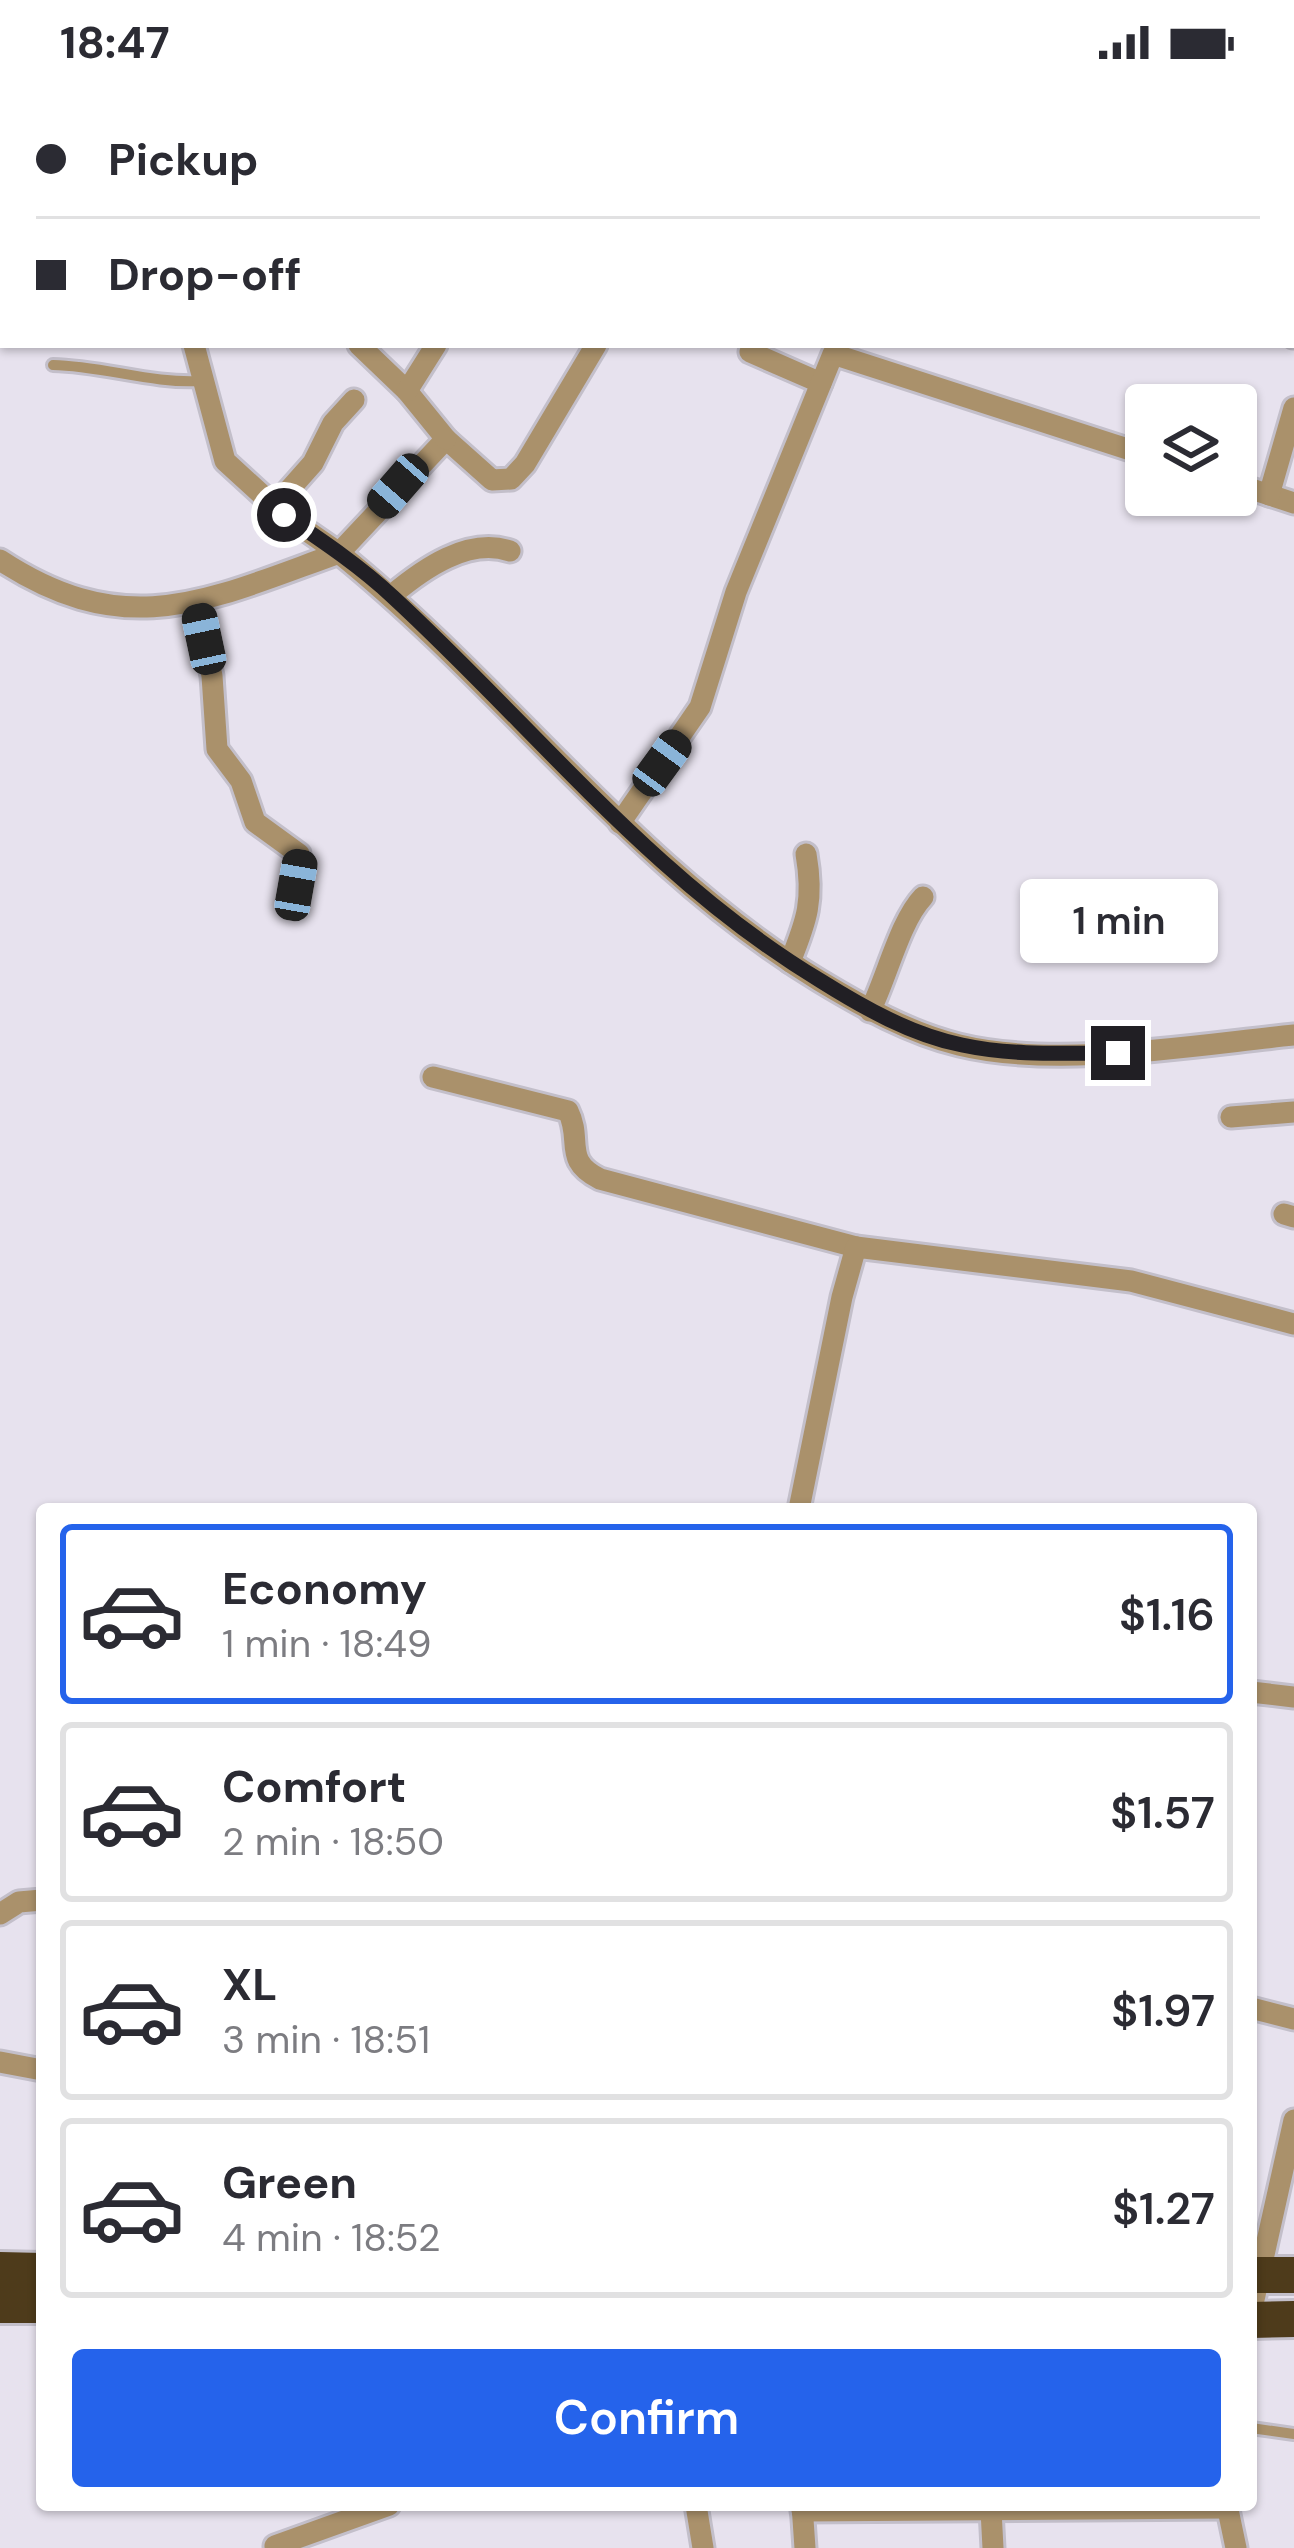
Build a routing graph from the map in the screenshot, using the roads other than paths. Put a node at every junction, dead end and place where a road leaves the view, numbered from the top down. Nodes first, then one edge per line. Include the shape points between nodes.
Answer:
1 (195, 348) edge
2 (362, 348) edge
3 (434, 348) edge
4 (594, 348) edge
5 (835, 350) edge
6 (750, 352) dead end
7 (53, 365) dead end
8 (202, 381) junction
9 (821, 383) junction
10 (407, 392) junction
11 (354, 400) dead end
12 (1294, 408) edge
13 (446, 439) junction
14 (1125, 448) edge
15 (1257, 490) edge
16 (1269, 494) junction
17 (1294, 503) edge
18 (274, 507) junction
19 (510, 550) dead end
20 (340, 553) junction
21 (0, 560) edge
22 (392, 595) junction
23 (196, 602) junction
24 (620, 823) junction
25 (806, 854) dead end
26 (296, 885) dead end
27 (923, 897) dead end
28 (790, 962) junction
29 (870, 1011) junction
30 (1294, 1035) edge
31 (433, 1077) dead end
32 (1294, 1112) edge
33 (1231, 1117) dead end
34 (856, 1247) junction
35 (1294, 1324) edge
36 (800, 1503) edge
37 (1257, 1693) edge
38 (1294, 1697) edge
39 (36, 1901) edge
40 (0, 1915) edge
41 (1257, 2010) edge
42 (1294, 2019) edge
43 (0, 2062) edge
44 (36, 2069) edge
45 (1294, 2120) edge
46 (0, 2270) edge
47 (36, 2271) edge
48 (1268, 2275) edge
49 (0, 2305) edge
50 (36, 2305) edge
51 (1257, 2316) edge
52 (1294, 2319) edge
53 (1257, 2429) edge
54 (1294, 2434) edge
55 (372, 2511) edge
56 (697, 2511) edge
57 (802, 2511) edge
58 (992, 2511) edge
59 (1228, 2511) edge
60 (274, 2546) edge
61 (703, 2548) edge
62 (805, 2548) edge
63 (992, 2548) edge
64 (1235, 2548) edge

1 - 8 street
2 - 10 street
3 - 10 street
4 - 13 street via 511,479 492,480
5 - 9 street
5 - 14 street
6 - 9 street
7 - 8 lane
8 - 18 street via 225,461
9 - 24 street via 736,592 700,707
10 - 13 street
11 - 18 street
12 - 16 street
13 - 20 street
15 - 16 street
16 - 17 street
18 - 20 street
19 - 22 street via 482,546 452,556
20 - 22 street
20 - 23 street
21 - 23 street via 89,601 144,610
22 - 24 street
23 - 26 street via 218,749 256,822 299,854
24 - 28 street via 728,920
25 - 28 street via 810,907
27 - 29 street via 907,916
28 - 29 street
29 - 30 street via 958,1045 1004,1052 1118,1053
31 - 34 street via 568,1112 575,1157 600,1179
32 - 33 street
34 - 35 street via 1131,1281
34 - 36 street
37 - 38 street
39 - 40 street
41 - 42 street
43 - 44 street
45 - 48 street
46 - 47 highway
49 - 50 highway
51 - 52 highway
53 - 54 lane
55 - 60 street
56 - 61 street
57 - 62 street
58 - 63 street
59 - 64 street

